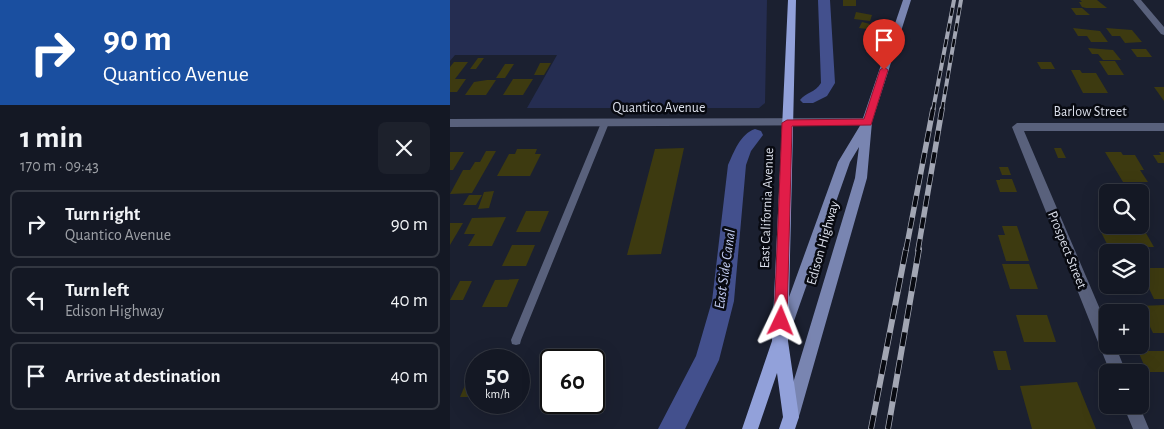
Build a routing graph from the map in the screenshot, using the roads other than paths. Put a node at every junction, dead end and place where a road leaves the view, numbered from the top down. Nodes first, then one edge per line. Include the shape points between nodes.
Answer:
1 (792, 0) edge
2 (907, 0) edge
3 (1137, 0) edge
4 (1164, 32) edge
5 (450, 122) edge
6 (867, 122) junction
7 (605, 123) junction
8 (787, 123) junction
9 (1017, 127) joint
10 (1164, 127) edge
11 (516, 340) dead end
12 (780, 341) junction
13 (1115, 364) edge
14 (1135, 414) edge
15 (789, 423) edge
16 (750, 429) edge
17 (1141, 429) edge

1 - 8 main road, East California Avenue
2 - 6 main road, Edison Highway
3 - 4 street
5 - 7 street, Quantico Avenue
6 - 8 street, Quantico Avenue
6 - 12 main road, Edison Highway via 844,162
6 - 15 main road, Edison Highway via 861,178
7 - 8 street, Quantico Avenue
7 - 11 lane
8 - 12 main road, East California Avenue
9 - 10 street, Barlow Street
9 - 13 street, Prospect Street
12 - 15 main road, East California Avenue
12 - 16 main road, Edison Highway
14 - 17 street

